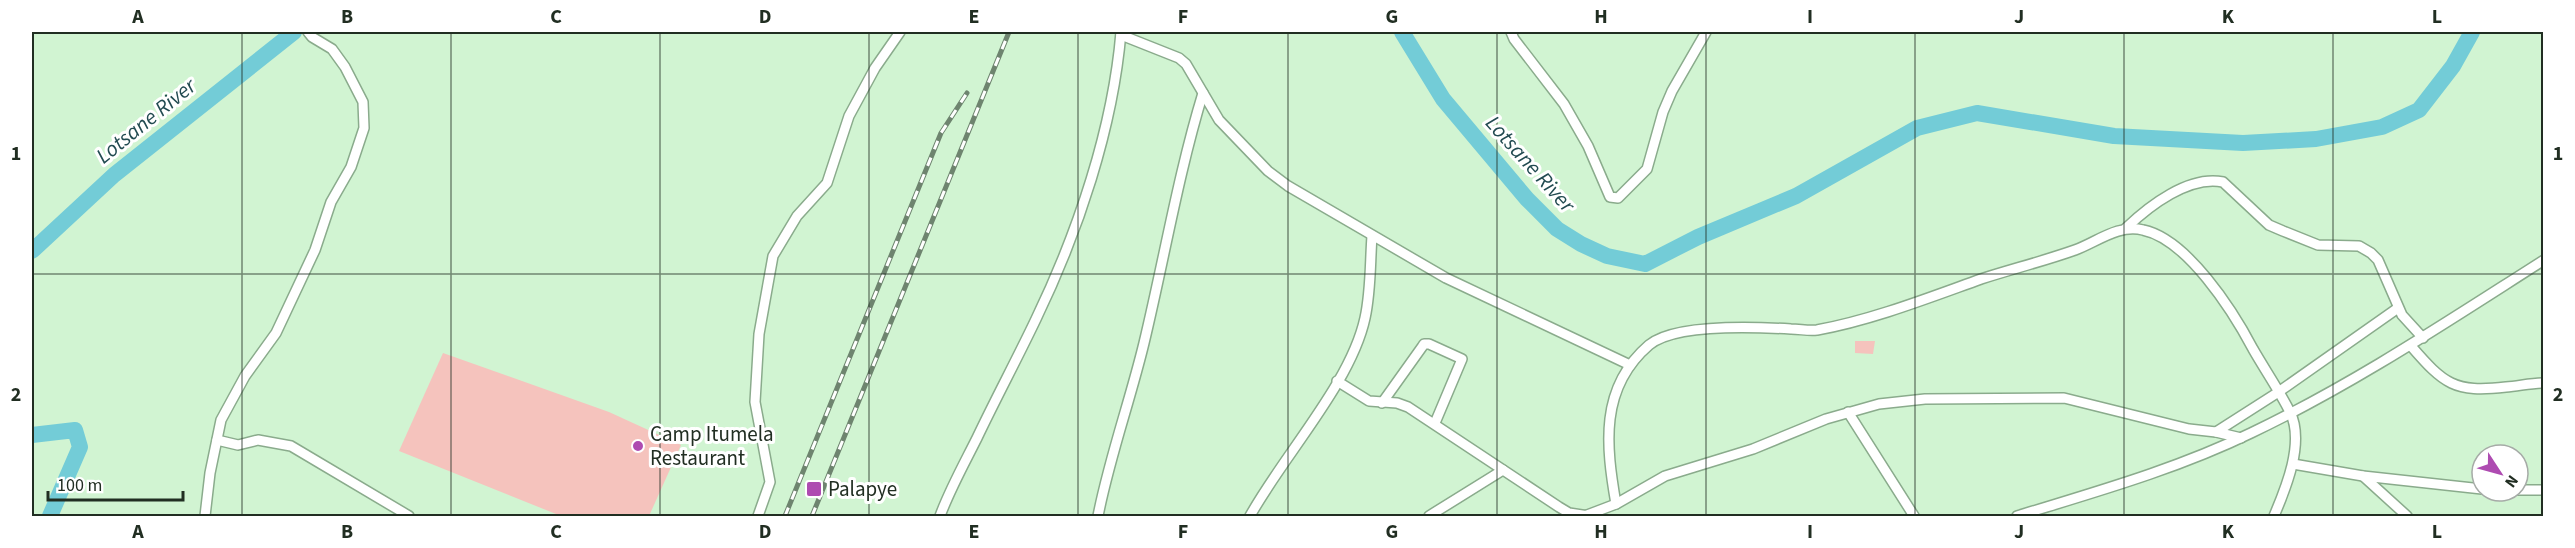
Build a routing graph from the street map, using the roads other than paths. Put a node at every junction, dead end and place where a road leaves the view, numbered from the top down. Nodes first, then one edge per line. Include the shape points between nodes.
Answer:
1 (308, 32) edge
2 (900, 32) edge
3 (1511, 32) edge
4 (1706, 32) edge
5 (1121, 33) edge
6 (1203, 93) junction
7 (2126, 228) junction
8 (1372, 236) junction
9 (2544, 260) edge
10 (2398, 308) junction
11 (2423, 338) junction
12 (2411, 346) junction
13 (1630, 365) junction
14 (1337, 381) junction
15 (2544, 383) edge
16 (2277, 393) junction
17 (1382, 403) junction
18 (1848, 412) junction
19 (2291, 414) junction
20 (1435, 423) junction
21 (2216, 432) junction
22 (2241, 438) junction
23 (217, 440) junction
24 (2293, 464) junction
25 (1503, 470) junction
26 (2363, 476) junction
27 (2470, 488) edge
28 (1616, 504) junction
29 (1566, 515) edge
30 (205, 516) edge
31 (409, 516) edge
32 (758, 516) edge
33 (940, 516) edge
34 (1098, 516) edge
35 (1250, 516) edge
36 (1429, 516) edge
37 (1588, 516) edge
38 (1914, 516) edge
39 (2016, 516) edge
40 (2274, 516) edge
41 (2407, 516) edge

1 - 23 street via 332,49 345,67 363,102 364,128 351,166 331,202 315,250 276,333 245,376 221,420
2 - 32 street via 849,116 827,183 797,216 773,256 759,334 755,402 770,482
3 - 4 street via 1564,104 1614,199 1647,169 1663,112
5 - 6 street via 1179,58
5 - 33 street via 1111,103 1073,231 1037,317
6 - 8 street via 1219,120 1268,171
6 - 34 street via 1187,145 1129,405
7 - 10 street via 2163,198 2206,182 2223,182 2269,225 2318,245 2359,246 2371,253 2378,260
7 - 13 street via 2077,249 1900,308 1817,330 1707,328 1662,337
7 - 16 street via 2161,237 2184,254 2238,320
8 - 13 street via 1446,278
8 - 14 street via 1365,318 1352,355
9 - 11 street
10 - 11 street
10 - 16 street
11 - 12 street
12 - 15 street via 2431,368 2461,388
12 - 19 street
13 - 28 street via 1620,381 1607,443
14 - 17 street via 1369,401
14 - 35 street
16 - 19 street
16 - 21 street
17 - 20 street via 1408,407
17 - 20 street via 1424,344 1430,344 1462,359
18 - 21 street via 1925,399 2056,397 2188,429
18 - 28 street via 1753,449 1665,476
18 - 38 street
19 - 22 street
19 - 24 street
20 - 25 street
21 - 22 street
22 - 39 street via 2202,455
23 - 30 street
23 - 31 street via 238,445 258,440 291,446
24 - 26 street
24 - 40 street
25 - 29 street
25 - 36 street
26 - 27 street
26 - 41 street
28 - 37 street
29 - 37 street

